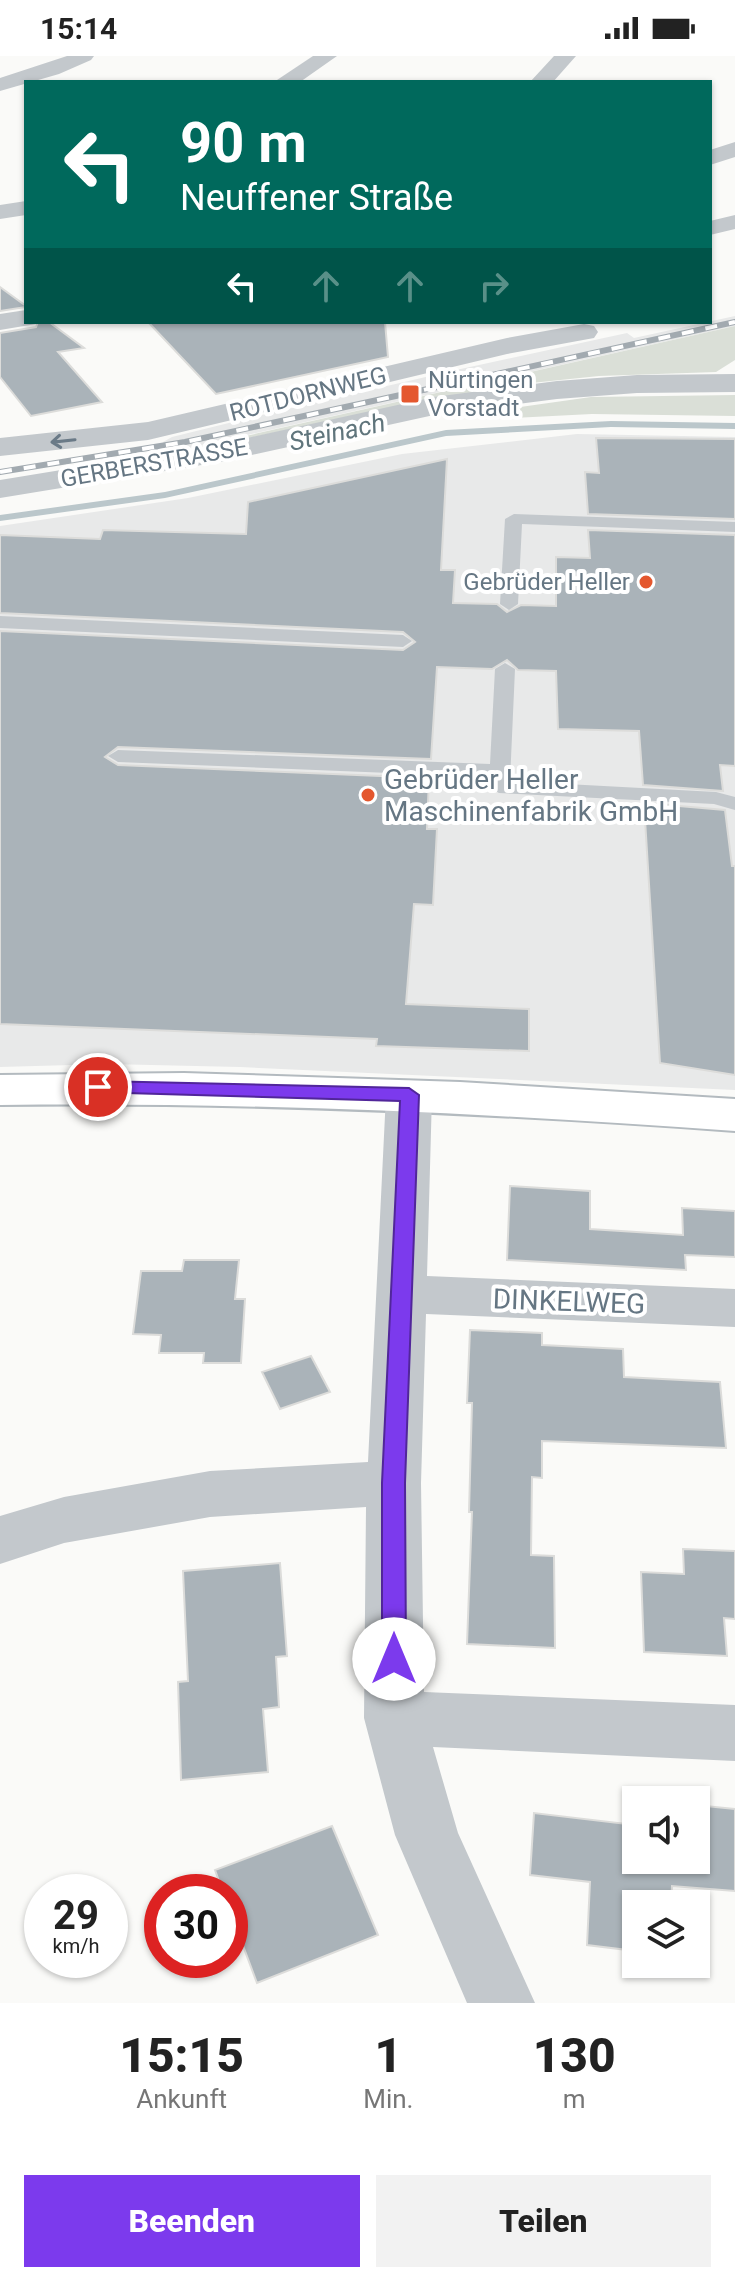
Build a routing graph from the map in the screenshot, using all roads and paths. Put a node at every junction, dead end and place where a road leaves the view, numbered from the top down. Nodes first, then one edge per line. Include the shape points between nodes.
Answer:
1 (84, 56) edge
2 (327, 56) edge
3 (566, 56) edge
4 (288, 80) edge
5 (543, 80) edge
6 (0, 85) edge
7 (735, 149) edge
8 (712, 157) edge
9 (24, 208) edge
10 (0, 212) edge
11 (735, 222) edge
12 (712, 228) edge
13 (24, 318) edge
14 (0, 322) edge
15 (584, 332) dead end
16 (735, 383) edge
17 (125, 434) junction
18 (0, 447) edge
19 (151, 466) junction
20 (0, 489) edge
21 (735, 527) edge
22 (509, 604) dead end
23 (0, 622) edge
24 (403, 641) dead end
25 (505, 669) dead end
26 (118, 756) dead end
27 (500, 771) junction
28 (735, 804) edge
29 (0, 1090) edge
30 (409, 1095) junction
31 (735, 1115) edge
32 (402, 1294) junction
33 (735, 1308) edge
34 (394, 1483) junction
35 (0, 1540) edge
36 (394, 1718) junction
37 (735, 1733) edge
38 (501, 2003) edge

1 - 6 street
2 - 4 street
3 - 5 street
7 - 8 street
9 - 10 street
11 - 12 street
13 - 14 street
15 - 17 street, ROTDORNWEG
16 - 19 street, GERBERSTRASSE via 637,384 465,401
17 -> 18 street, ROTDORNWEG
17 - 19 street
19 - 20 street, GERBERSTRASSE
21 - 22 lane via 514,519
23 - 24 lane
25 - 27 lane
26 - 27 lane
27 - 28 lane via 499,787 716,798
29 - 30 main road via 98,1087
30 - 31 main road
30 - 32 street
32 - 33 street, DINKELWEG
32 - 34 street
34 - 35 street via 210,1494 64,1520
34 - 36 street
36 - 37 street
36 - 38 street via 427,1835

